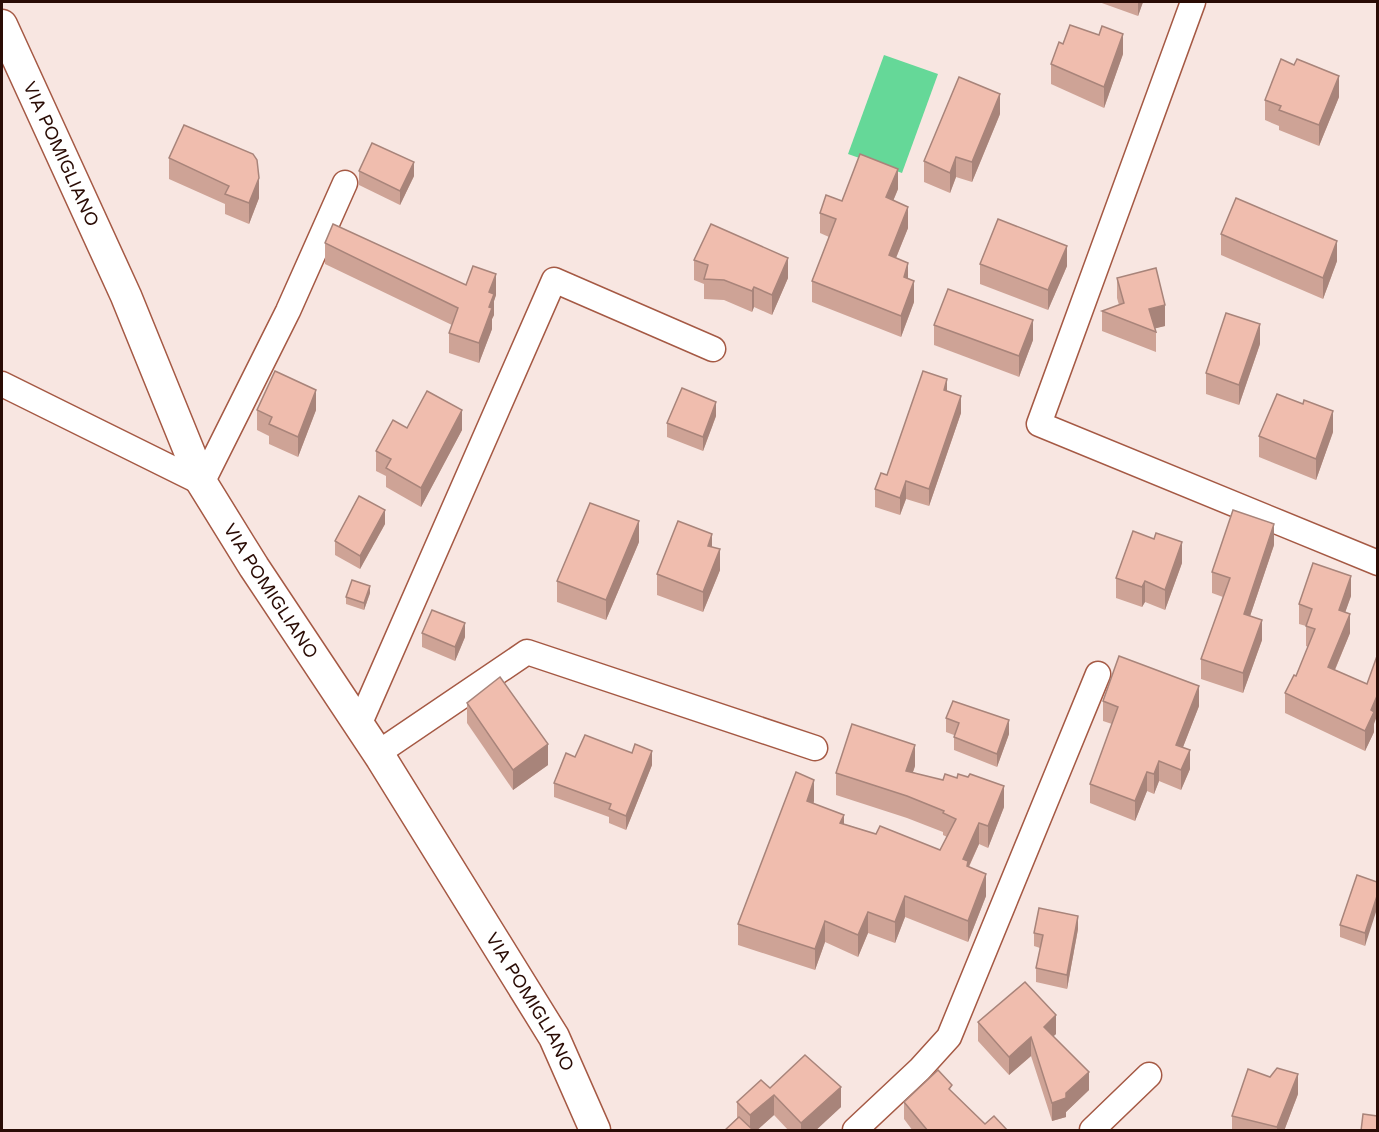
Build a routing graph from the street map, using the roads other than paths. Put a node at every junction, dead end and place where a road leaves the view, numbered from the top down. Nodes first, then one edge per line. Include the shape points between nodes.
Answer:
1 (1193, 2) edge
2 (2, 25) edge
3 (345, 183) dead end
4 (713, 349) dead end
5 (2, 384) edge
6 (202, 483) junction
7 (1377, 563) edge
8 (1098, 674) dead end
9 (359, 725) junction
10 (815, 748) dead end
11 (378, 753) junction
12 (1149, 1075) dead end
13 (595, 1131) edge
14 (855, 1131) edge
15 (1092, 1131) edge

1 - 7 street via 1039,424
2 - 6 street, VIA POMIGLIANO via 126,296
3 - 6 street via 288,311
4 - 9 street via 554,280
5 - 6 street
6 - 9 street, VIA POMIGLIANO
8 - 14 street via 949,1037
9 - 11 street, VIA POMIGLIANO
10 - 11 street via 527,652
11 - 13 street, VIA POMIGLIANO via 554,1037
12 - 15 street

